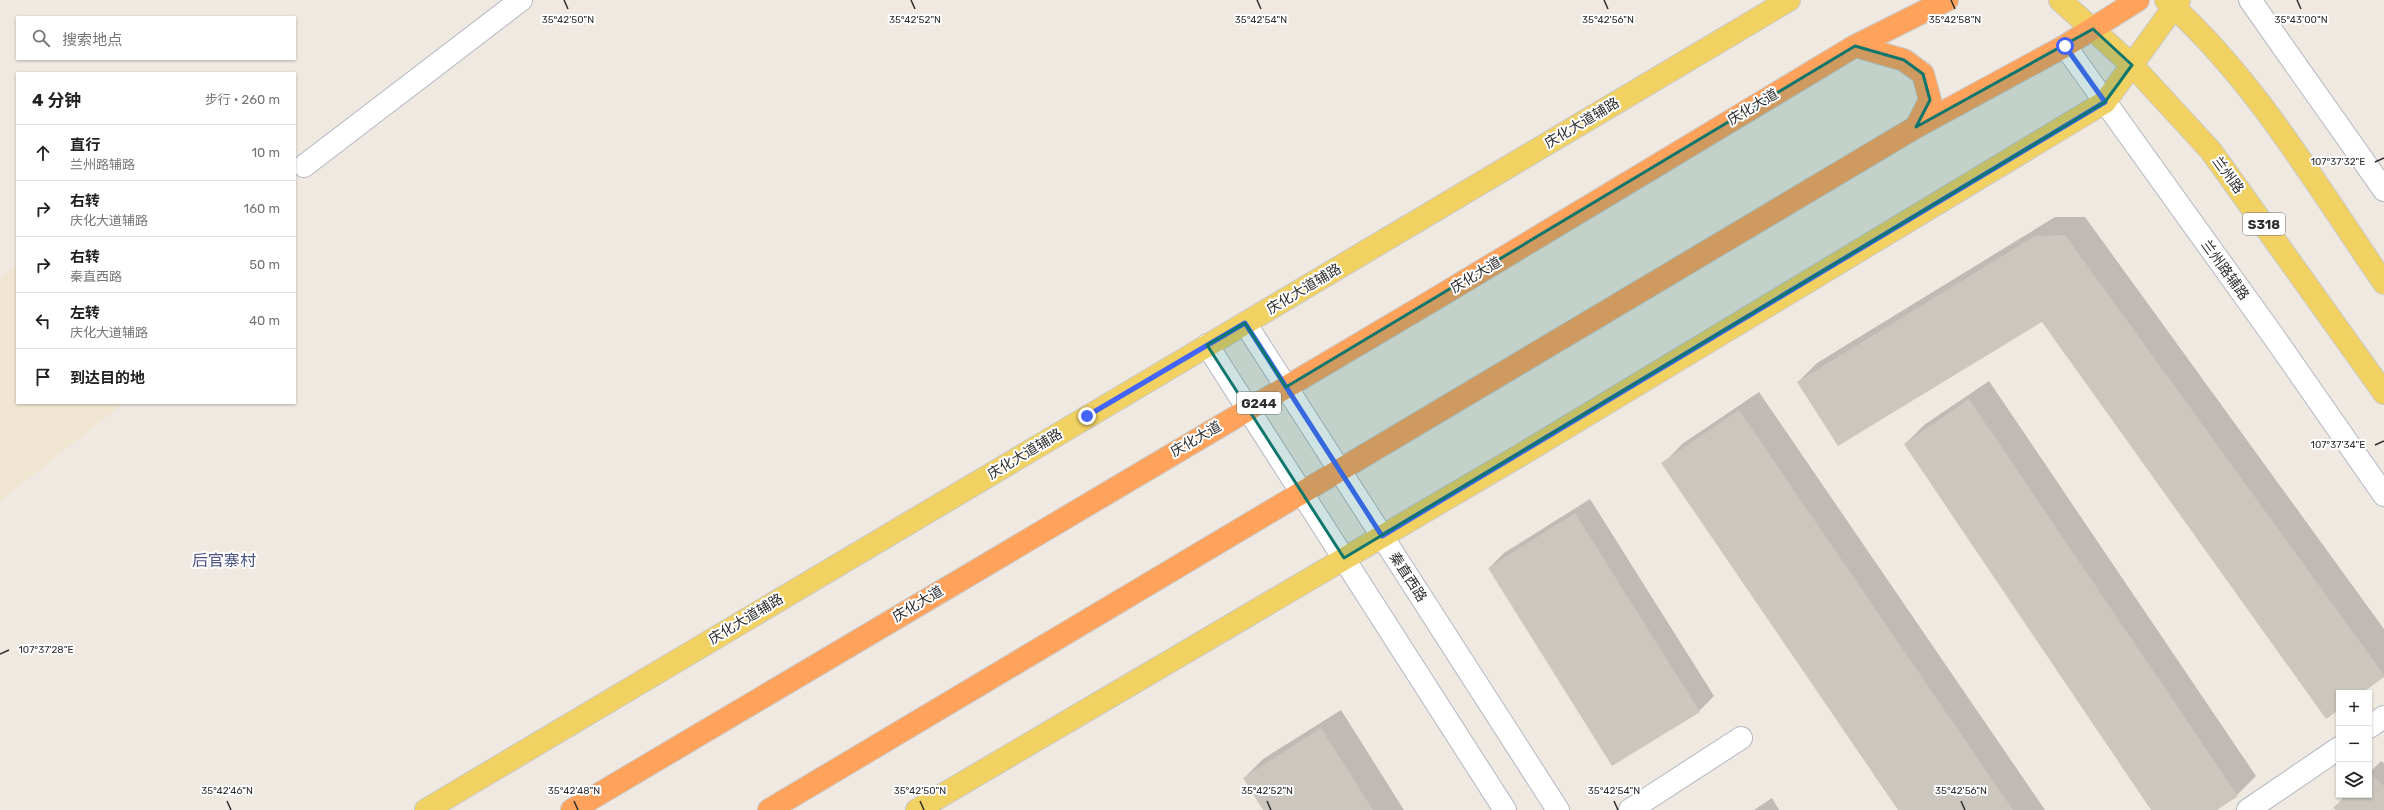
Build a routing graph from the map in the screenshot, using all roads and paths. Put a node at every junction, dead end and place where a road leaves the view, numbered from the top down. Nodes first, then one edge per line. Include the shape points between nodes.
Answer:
1 (521, 0) edge
2 (1789, 0) edge
3 (1947, 0) edge
4 (2060, 0) edge
5 (2138, 0) edge
6 (2250, 0) edge
7 (2173, 2) edge
8 (2093, 29) junction
9 (1855, 46) junction
10 (2065, 46) junction
11 (2132, 64) junction
12 (2105, 102) junction
13 (1916, 127) junction
14 (304, 166) dead end
15 (2384, 190) edge
16 (2384, 283) edge
17 (1245, 323) junction
18 (1207, 345) junction
19 (1286, 387) junction
20 (2384, 393) edge
21 (1248, 409) junction
22 (1339, 470) junction
23 (1302, 493) junction
24 (2384, 494) edge
25 (1382, 536) junction
26 (1344, 558) junction
27 (2384, 717) edge
28 (2370, 726) edge
29 (1741, 738) dead end
30 (2336, 750) edge
31 (426, 810) edge
32 (572, 810) edge
33 (769, 810) edge
34 (916, 810) edge
35 (1505, 810) edge
36 (1558, 810) edge
37 (1630, 810) edge
38 (2248, 810) edge

1 - 14 street
2 - 17 main road, 庆化大道辅路
3 - 9 highway, 庆化大道 / G244
4 - 8 main road, 兰州路 / S318
5 - 8 highway
6 - 15 street
7 - 11 main road
7 - 16 main road via 2201,32 2271,118
8 - 10 highway
8 - 11 main road, 兰州路 / S318
9 - 13 highway via 1904,60 1923,74 1930,100
9 - 19 highway, 庆化大道 / G244
10 - 12 street, 兰州路辅路
10 - 13 highway
11 - 12 main road
11 - 20 main road, 兰州路 / S318 via 2212,151
12 - 24 street, 兰州路辅路
12 - 25 main road
13 - 22 highway
17 - 18 main road, 庆化大道辅路
17 - 19 street, 秦直西路
18 - 21 street
18 - 31 main road, 庆化大道辅路
19 - 21 highway, 庆化大道 / G244
19 - 22 street, 秦直西路
21 - 23 street
21 - 32 highway, 庆化大道 / G244
22 - 23 highway
22 - 25 street, 秦直西路
23 - 26 street
23 - 33 highway
25 - 26 main road
25 - 36 street, 秦直西路
26 - 34 main road
26 - 35 street
27 - 28 street
29 - 37 street
30 - 38 street

